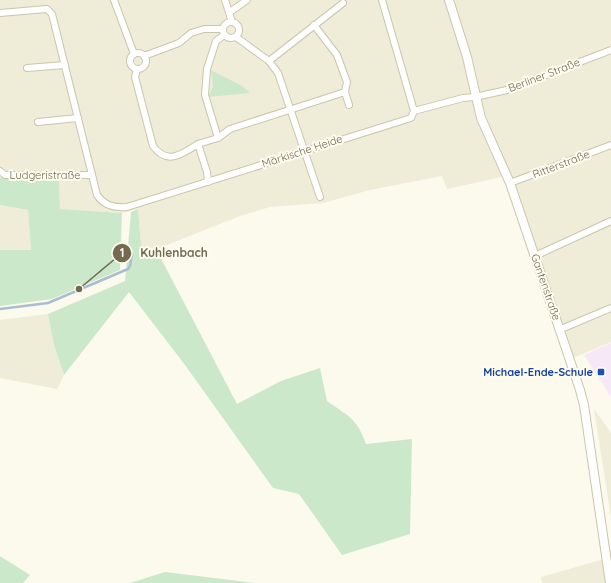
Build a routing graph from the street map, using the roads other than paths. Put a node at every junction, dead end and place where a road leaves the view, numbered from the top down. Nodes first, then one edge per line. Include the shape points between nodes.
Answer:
1 (114, 0) edge
2 (225, 0) edge
3 (247, 0) edge
4 (382, 0) edge
5 (449, 0) edge
6 (343, 3) dead end
7 (230, 12) junction
8 (0, 13) edge
9 (232, 22) junction
10 (314, 26) junction
11 (224, 32) junction
12 (236, 37) junction
13 (611, 50) edge
14 (134, 54) junction
15 (144, 56) junction
16 (269, 61) junction
17 (65, 65) junction
18 (27, 68) dead end
19 (137, 69) junction
20 (345, 92) junction
21 (475, 97) junction
22 (349, 105) dead end
23 (290, 109) junction
24 (414, 111) junction
25 (78, 118) junction
26 (38, 122) dead end
27 (218, 138) junction
28 (198, 144) junction
29 (611, 145) edge
30 (304, 150) junction
31 (0, 171) edge
32 (92, 175) junction
33 (208, 182) junction
34 (510, 183) junction
35 (320, 197) dead end
36 (127, 207) joint
37 (611, 221) edge
38 (535, 256) junction
39 (611, 308) edge
40 (561, 329) junction
41 (610, 583) edge

1 - 14 street
2 - 7 street
3 - 7 street
4 - 24 street
5 - 21 street, Gantenstraße via 467,57
6 - 10 street
7 - 9 street
8 - 17 street, Ludgeristraße via 47,9 52,14
9 - 11 street via 226,24
9 - 12 street via 238,25
10 - 16 street
10 - 20 street via 337,55 347,82
11 - 12 street via 230,38
11 - 15 street via 204,29 191,33 179,43
11 - 27 street via 216,41 207,69 205,95
12 - 16 street
13 - 21 street, Berliner Straße via 507,90
14 - 15 street
14 - 19 street via 129,60 131,66
15 - 19 street via 146,62 143,67
16 - 23 street via 278,73
17 - 18 street
17 - 25 street, Ludgeristraße
19 - 28 street via 135,76 153,146 160,155 170,157 185,153
20 - 22 street
20 - 23 street
21 - 24 street, Märkische Heide
21 - 34 street, Gantenstraße via 481,118
23 - 27 street via 230,129
23 - 30 street
24 - 30 street, Märkische Heide via 411,118
25 - 26 street
25 - 32 street, Ludgeristraße
27 - 28 street
28 - 33 street
29 - 34 street, Ritterstraße
30 - 33 street, Märkische Heide
30 - 35 street
31 - 32 street, Ludgeristraße via 5,175
32 - 36 street, Ludgeristraße via 101,201 117,208
33 - 36 street, Märkische Heide
34 - 38 street, Gantenstraße
37 - 38 street
38 - 40 street, Gantenstraße
39 - 40 street
40 - 41 street, Gantenstraße via 584,405

